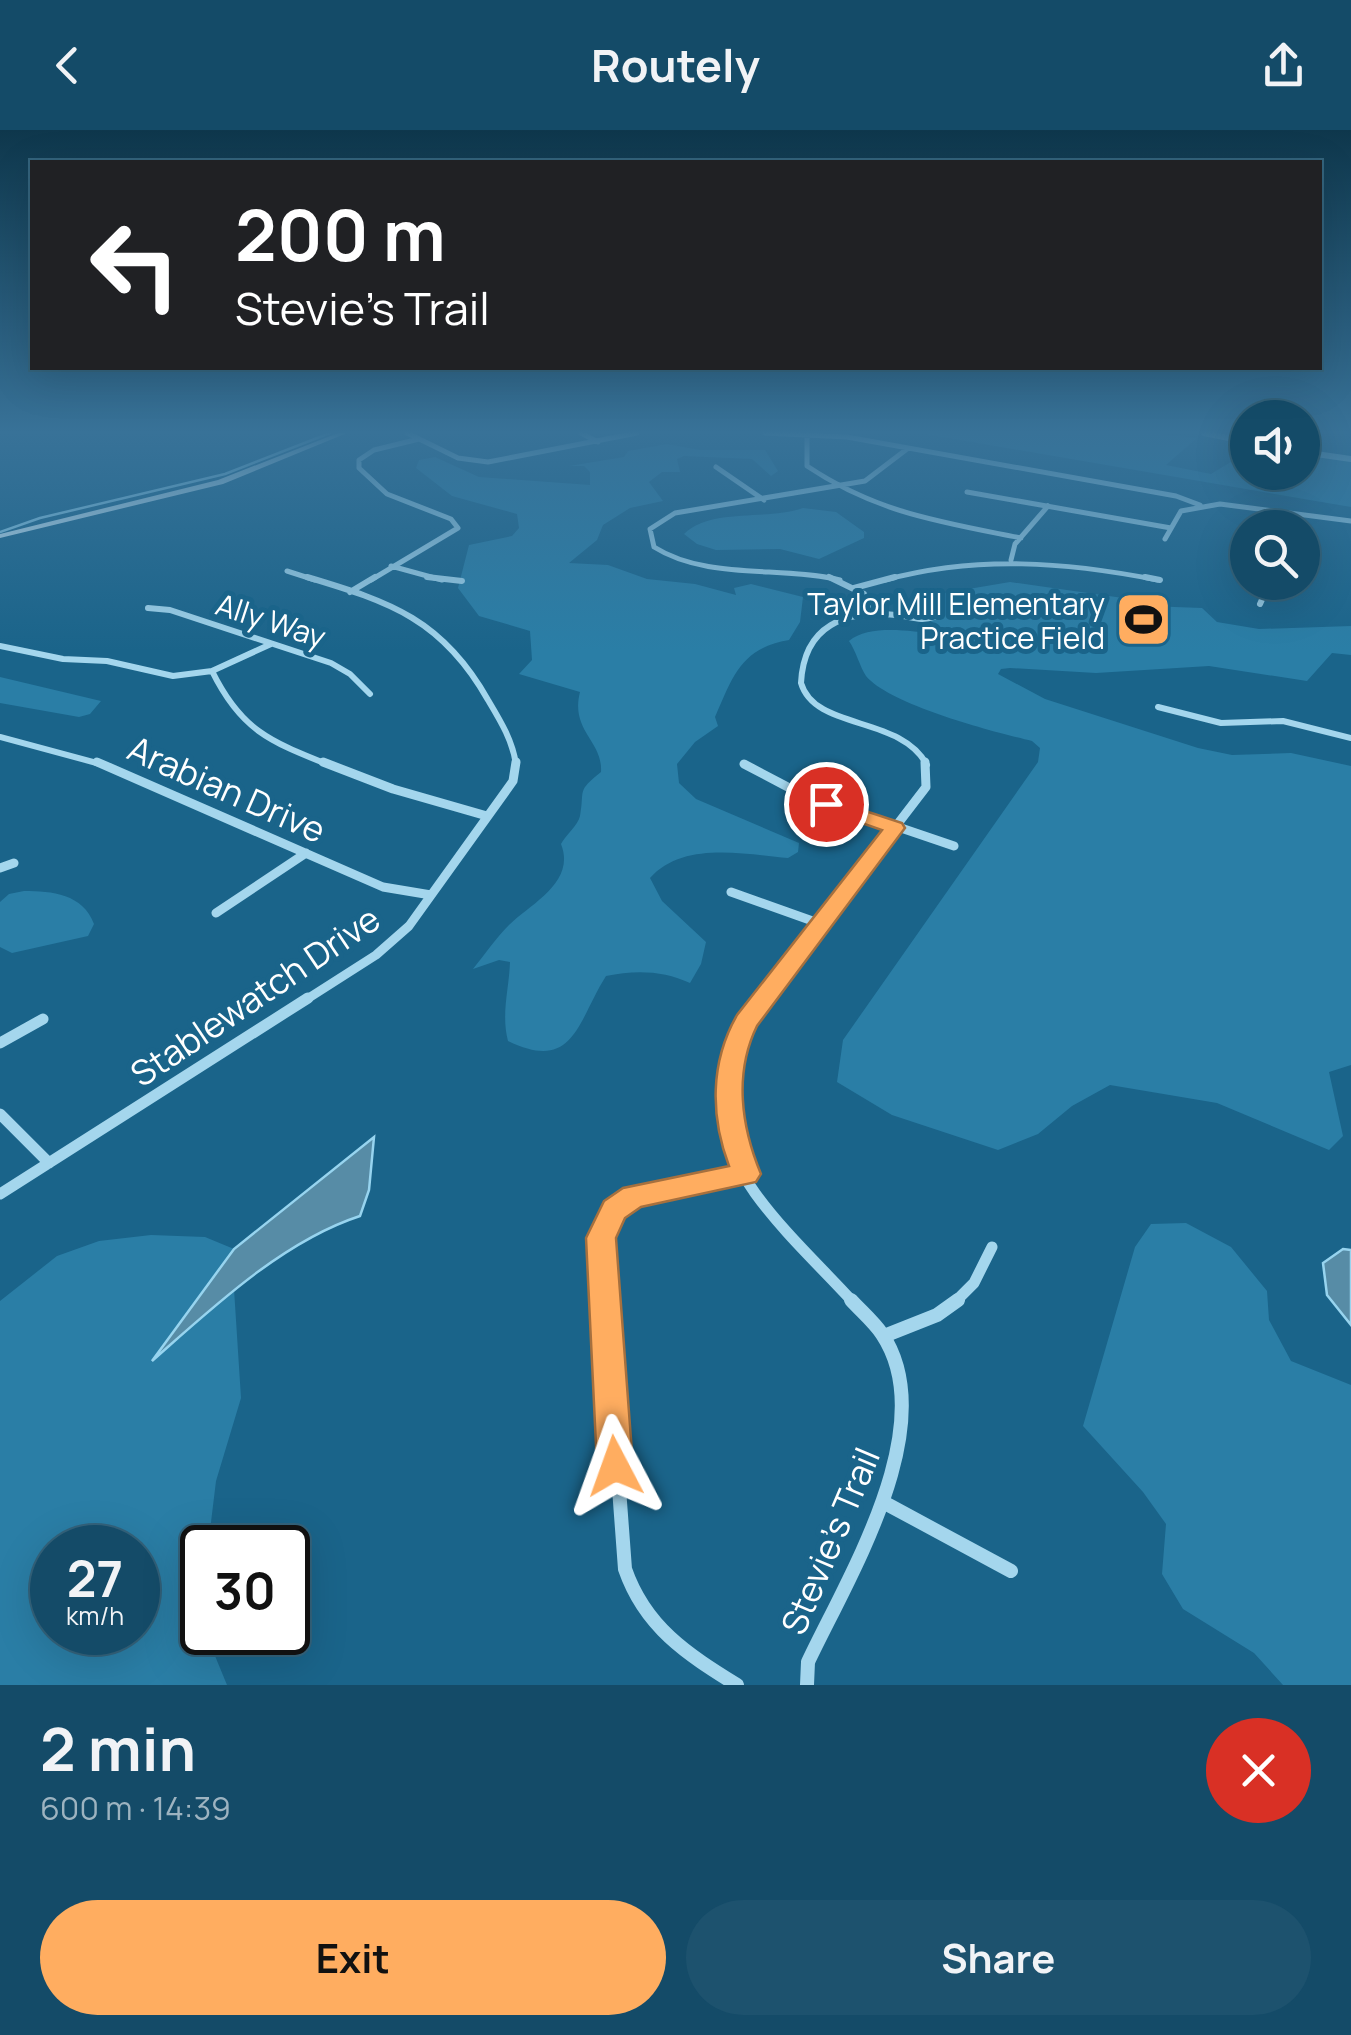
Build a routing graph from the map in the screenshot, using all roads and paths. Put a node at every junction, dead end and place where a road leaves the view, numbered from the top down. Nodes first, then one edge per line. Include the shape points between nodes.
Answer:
1 (124, 506) edge
2 (416, 506) edge
3 (726, 506) edge
4 (871, 506) edge
5 (1048, 506) joint
6 (1198, 506) edge
7 (1234, 506) edge
8 (1259, 510) edge
9 (1320, 518) edge
10 (1351, 521) edge
11 (1170, 528) junction
12 (0, 536) edge
13 (1021, 538) junction
14 (1165, 539) dead end
15 (1011, 560) junction
16 (391, 566) junction
17 (287, 571) dead end
18 (1160, 580) dead end
19 (462, 581) dead end
20 (854, 588) junction
21 (350, 592) junction
22 (1262, 600) edge
23 (1260, 604) dead end
24 (148, 608) dead end
25 (874, 616) junction
26 (907, 616) dead end
27 (271, 644) junction
28 (0, 646) edge
29 (212, 672) junction
30 (370, 694) dead end
31 (1158, 708) dead end
32 (0, 737) edge
33 (1351, 738) edge
34 (744, 764) dead end
35 (487, 816) junction
36 (895, 828) junction
37 (954, 846) dead end
38 (306, 854) junction
39 (14, 862) dead end
40 (0, 868) edge
41 (730, 892) dead end
42 (431, 895) junction
43 (216, 913) dead end
44 (821, 924) junction
45 (43, 1019) dead end
46 (0, 1043) edge
47 (0, 1114) edge
48 (49, 1163) junction
49 (746, 1174) junction
50 (0, 1194) edge
51 (992, 1247) dead end
52 (884, 1336) junction
53 (883, 1502) junction
54 (1011, 1572) dead end
55 (737, 1685) edge
56 (806, 1685) edge

1 - 12 main road
2 - 16 street via 458,528
3 - 20 street via 656,522 650,536 659,554 688,564 787,568
4 - 13 street
5 - 11 street
5 - 13 street
6 - 11 street via 1181,511
7 - 8 street
9 - 10 street
11 - 14 street
13 - 15 street
15 - 18 street
15 - 20 street via 927,568
16 - 19 street
16 - 21 street
17 - 21 street, Stablewatch Drive
20 - 25 street
21 - 35 street, Stablewatch Drive via 412,616 448,641 475,676 518,766
22 - 23 street
24 - 27 street, Ally Way
25 - 26 street, Stevie’s Trail
25 - 36 street, Stevie’s Trail via 819,631 800,681 821,708 888,730 920,753 926,787
27 - 29 street
27 - 30 street, Ally Way via 340,668
28 - 29 street via 156,675
29 - 35 street via 233,711 276,742 440,806
31 - 33 street via 1220,723 1282,721
32 - 38 street, Arabian Drive via 100,763
34 - 36 street via 801,794
35 - 42 street, Stablewatch Drive
36 - 37 street
36 - 44 street, Stevie’s Trail
38 - 42 street, Arabian Drive via 383,887
38 - 43 street
39 - 40 street
41 - 44 street
42 - 48 street, Stablewatch Drive via 410,926 376,955
44 - 49 street, Stevie’s Trail via 736,1042 727,1094
45 - 46 street
47 - 48 street
48 - 50 street, Stablewatch Drive
49 - 52 street, Stevie’s Trail via 779,1224
49 - 55 street via 634,1197 614,1210 601,1238 620,1542 629,1591 668,1641
51 - 52 street via 956,1305
52 - 53 street, Stevie’s Trail via 903,1414
53 - 54 street
53 - 56 street, Stevie’s Trail via 808,1662

